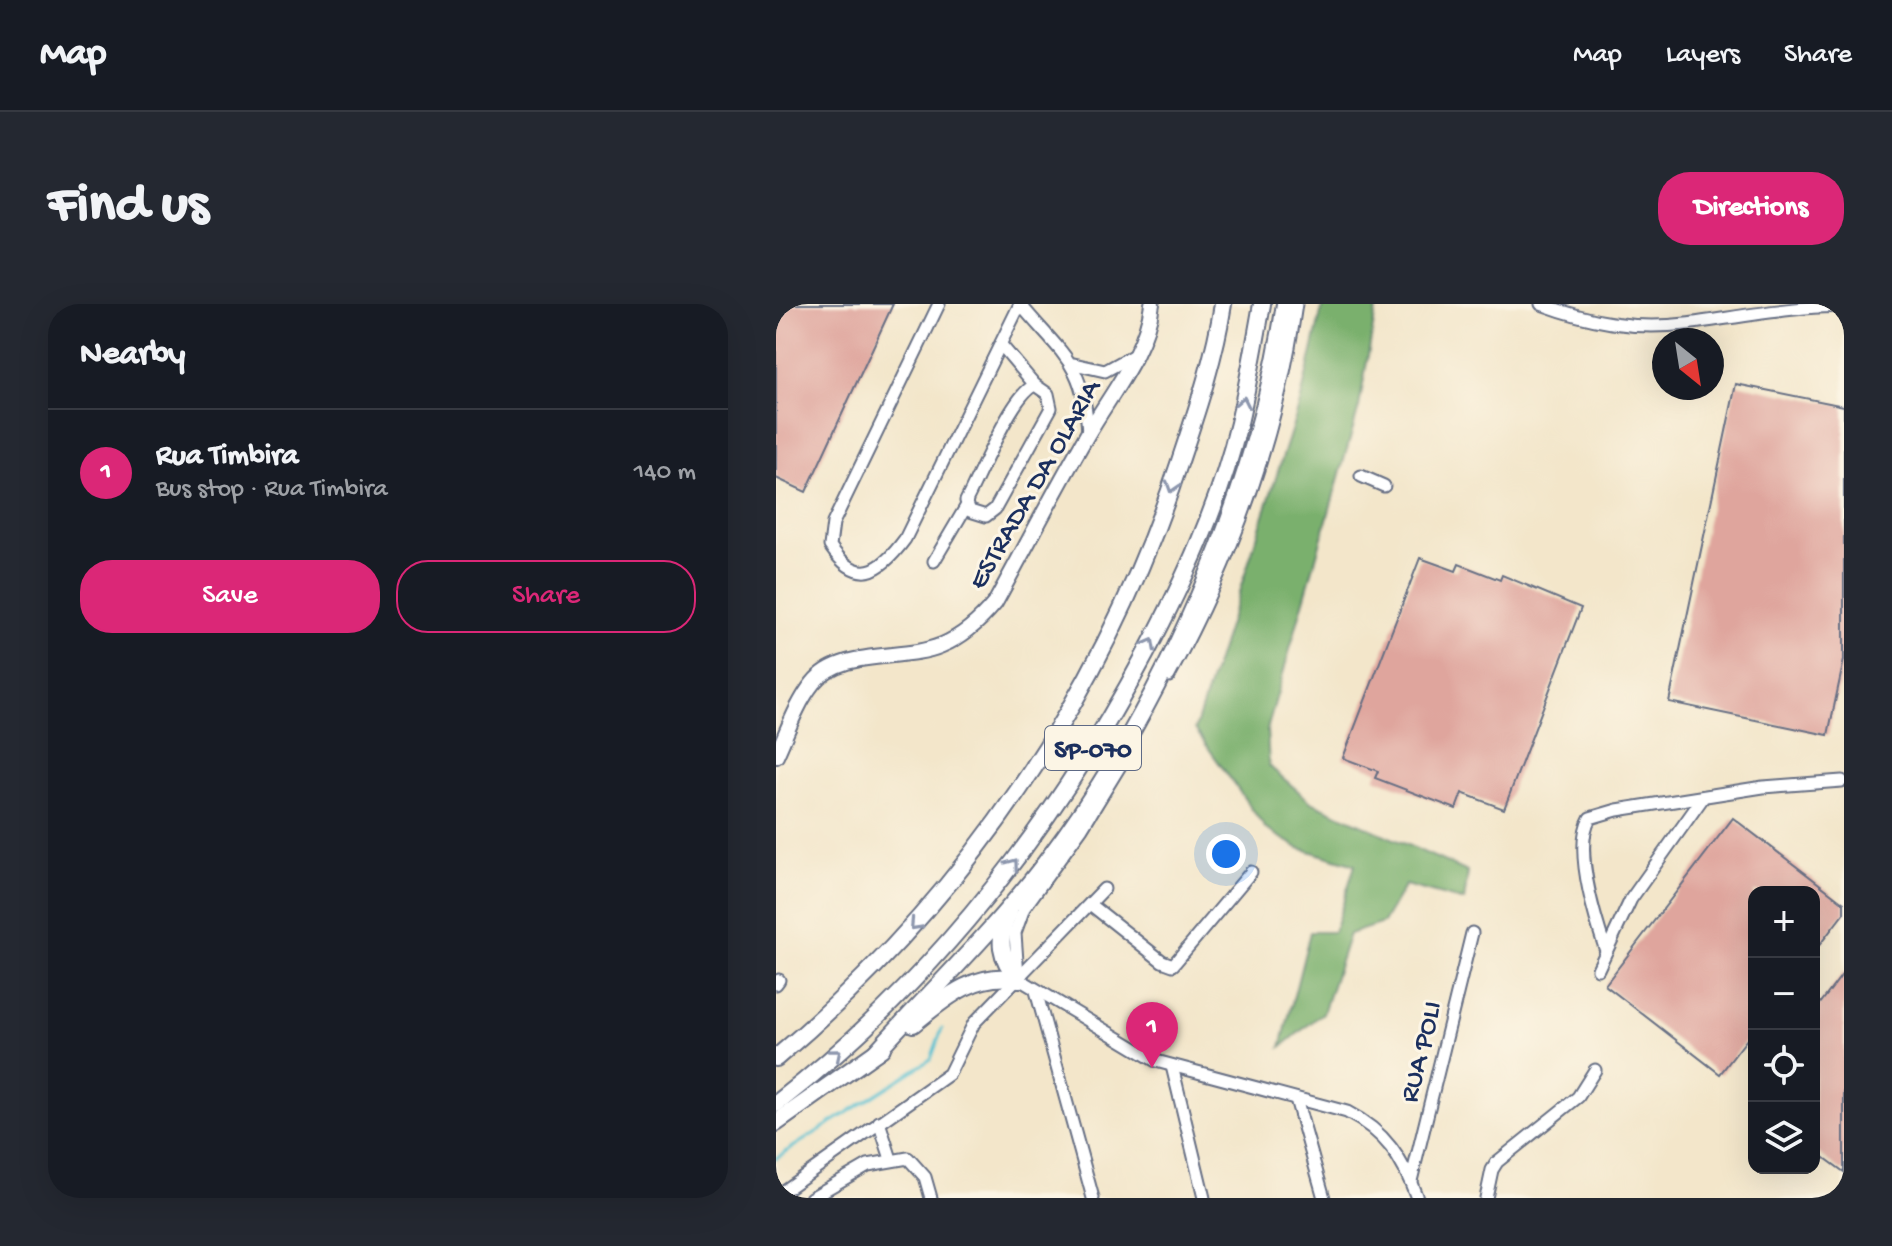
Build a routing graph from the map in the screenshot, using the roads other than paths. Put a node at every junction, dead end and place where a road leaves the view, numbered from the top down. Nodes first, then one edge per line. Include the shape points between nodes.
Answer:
1 (939, 304) edge
2 (1020, 304) edge
3 (1152, 304) edge
4 (1223, 304) edge
5 (1262, 304) edge
6 (1285, 304) edge
7 (1296, 304) edge
8 (1546, 305) edge
9 (1816, 305) edge
10 (1844, 307) edge
11 (1002, 346) junction
12 (1137, 354) junction
13 (1074, 364) junction
14 (1035, 385) junction
15 (1088, 434) junction
16 (1361, 476) dead end
17 (1384, 486) dead end
18 (967, 505) junction
19 (934, 561) dead end
20 (776, 756) edge
21 (1842, 781) dead end
22 (1702, 799) junction
23 (1251, 872) dead end
24 (1104, 889) dead end
25 (1015, 900) junction
26 (1090, 904) junction
27 (1472, 933) dead end
28 (1605, 948) junction
29 (1598, 969) dead end
30 (1019, 979) junction
31 (1036, 991) junction
32 (876, 1052) junction
33 (776, 1058) edge
34 (1172, 1066) junction
35 (1595, 1070) dead end
36 (1296, 1099) junction
37 (776, 1104) edge
38 (879, 1122) junction
39 (776, 1123) edge
40 (891, 1159) junction
41 (1411, 1181) junction
42 (776, 1196) edge
43 (811, 1198) edge
44 (931, 1198) edge
45 (1093, 1198) edge
46 (1204, 1198) edge
47 (1324, 1198) edge
48 (1417, 1198) edge
49 (1486, 1198) edge

1 - 11 street via 833,523 830,546 841,562 864,571 888,562 905,539
2 - 11 street
2 - 13 street
3 - 12 main road, ESTRADA DA OLARIA
4 -> 33 highway, SP-070 via 1200,402 1158,531 1119,623 1073,709 1027,784 928,911 879,964
37 -> 5 highway, SP-070 via 915,980 983,904 1083,765 1171,605 1203,529 1239,425
6 - 25 highway via 1264,402 1203,587 1136,720 1086,804
7 - 30 street via 1275,412 1227,554 1195,628 1113,778 1024,908 1015,933
8 - 9 street via 1583,320 1652,326
9 - 10 street
11 - 14 street
12 - 13 street via 1105,371
12 - 15 main road, ESTRADA DA OLARIA
13 - 15 street
14 - 18 street via 1017,402
14 - 18 street via 1048,394 1051,408 995,509 982,516
15 - 20 main road, ESTRADA DA OLARIA via 981,620 940,647 847,663 823,674 812,683
16 - 17 street
18 - 19 street
21 - 22 street
22 - 28 street via 1631,899
22 - 28 street via 1590,818 1584,853
23 - 26 street via 1173,965
24 - 26 street
25 - 30 highway via 1000,938 1005,962
25 - 32 highway
26 - 30 street
27 - 41 street, RUA POLI
28 - 29 street
30 - 31 street
30 - 32 highway via 959,988
30 - 38 street via 974,1023 949,1074
31 - 34 street
31 - 45 street
32 - 39 highway
34 - 36 street
34 - 46 street
35 - 49 street via 1578,1097 1497,1162
36 - 41 street via 1369,1123 1387,1139
36 - 47 street
38 - 40 street
38 - 42 street
40 - 43 street via 868,1165
40 - 44 street via 908,1158 918,1166
41 - 48 street

